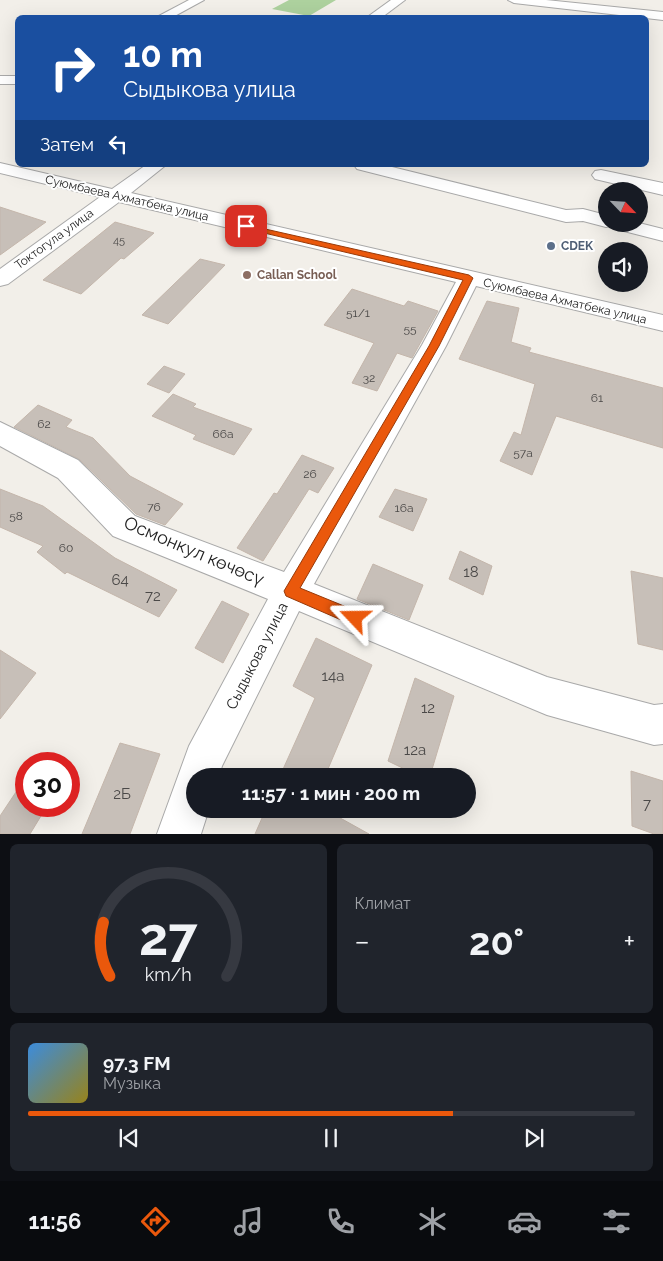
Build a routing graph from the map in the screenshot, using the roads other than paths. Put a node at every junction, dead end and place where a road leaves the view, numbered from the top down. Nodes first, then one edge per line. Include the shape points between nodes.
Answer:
1 (198, 0) edge
2 (399, 0) edge
3 (514, 0) edge
4 (649, 0) edge
5 (643, 14) junction
6 (167, 15) edge
7 (376, 15) edge
8 (663, 16) edge
9 (0, 80) edge
10 (15, 80) edge
11 (154, 167) edge
12 (0, 168) edge
13 (393, 168) edge
14 (601, 175) dead end
15 (663, 189) edge
16 (114, 195) junction
17 (598, 219) edge
18 (648, 231) edge
19 (663, 235) edge
20 (0, 278) edge
21 (469, 278) junction
22 (663, 324) edge
23 (0, 433) edge
24 (291, 591) junction
25 (663, 724) edge
26 (200, 768) edge
27 (186, 811) edge
28 (178, 834) edge

1 - 6 street
2 - 7 street
3 - 5 street
4 - 5 street
5 - 8 street
9 - 10 street
11 - 16 street, Токтогула улица
12 - 16 street, Суюмбаева Ахматбека улица
13 - 17 street via 566,216 583,215
14 - 15 street
16 - 20 street, Токтогула улица
16 - 21 street, Суюмбаева Ахматбека улица
18 - 19 street
21 - 22 street, Суюмбаева Ахматбека улица
21 - 24 street, Сыдыкова улица via 434,346
23 - 24 street, Осмонкул көчөсү via 68,469 124,526
24 - 25 street, Осмонкул көчөсү via 547,696 654,725
24 - 26 street, Сыдыкова улица
27 - 28 street

